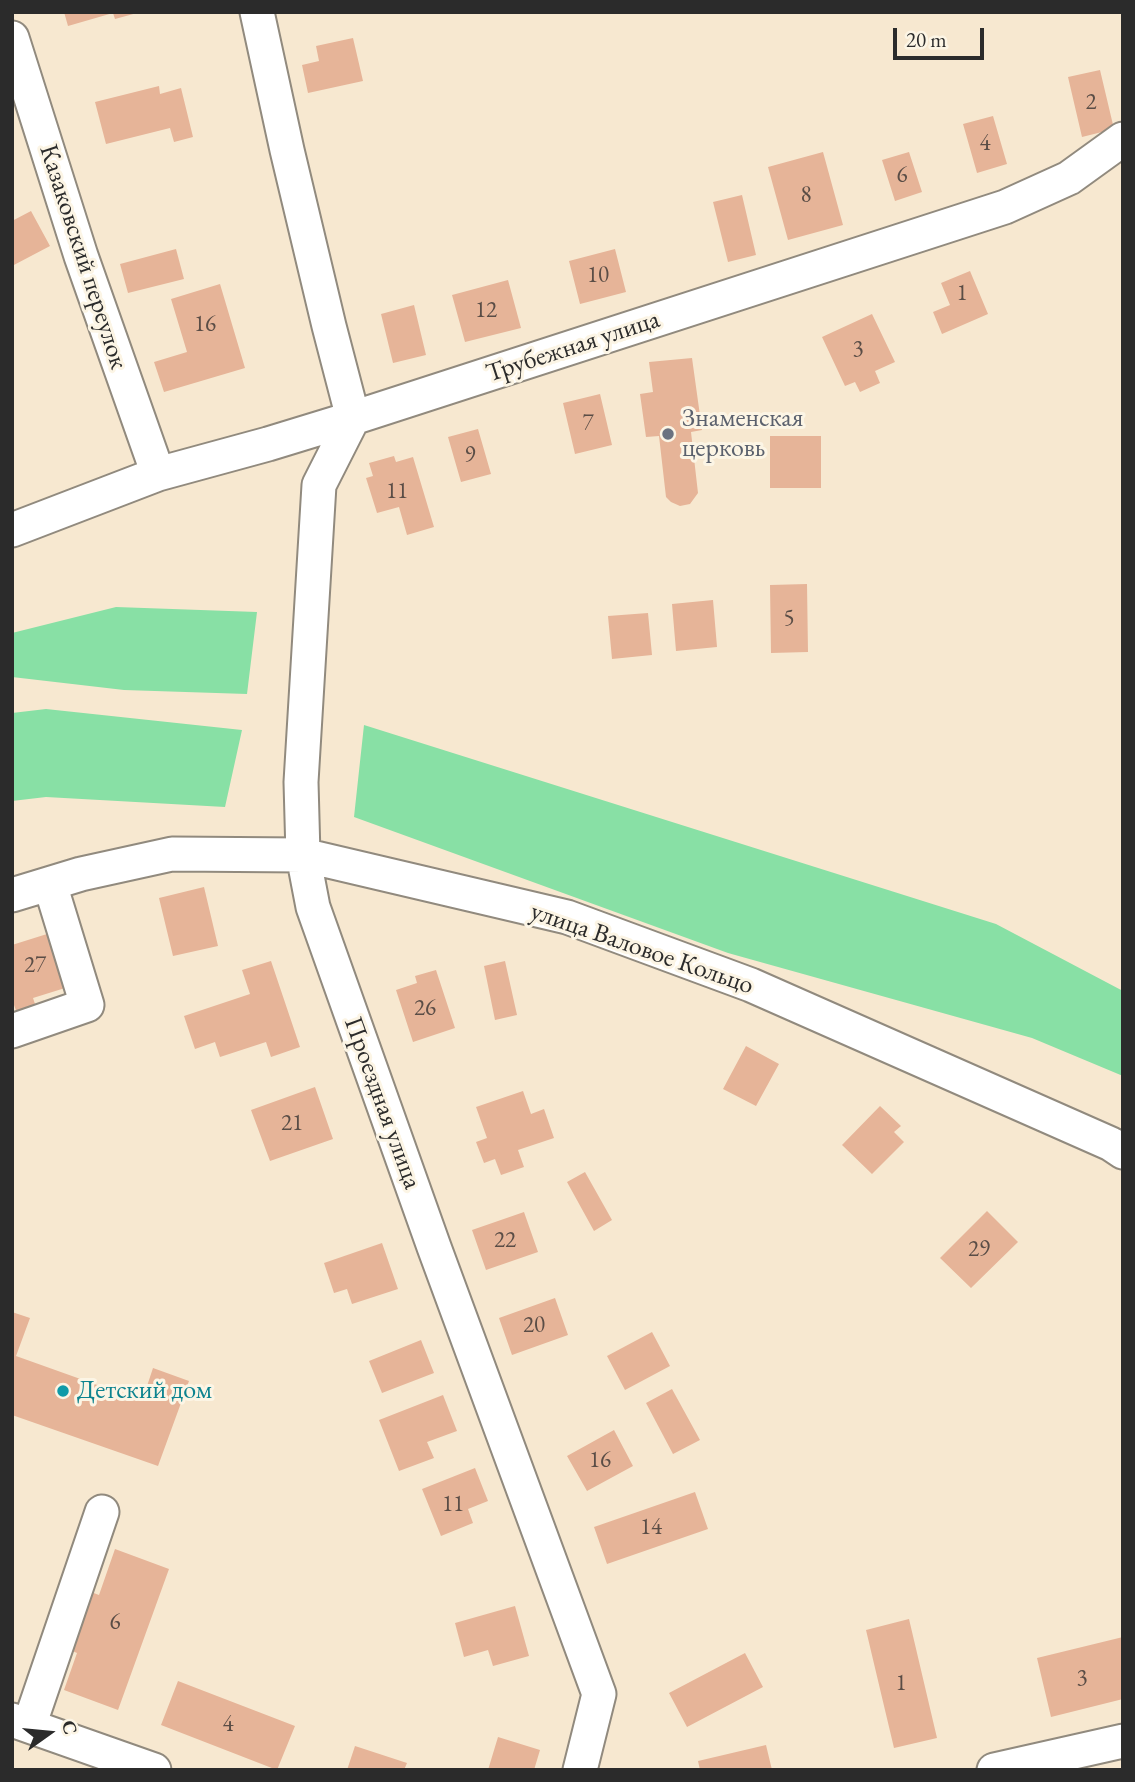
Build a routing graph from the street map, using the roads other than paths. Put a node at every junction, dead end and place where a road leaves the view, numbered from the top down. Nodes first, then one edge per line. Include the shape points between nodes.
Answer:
1 (257, 12) edge
2 (12, 38) edge
3 (1123, 139) edge
4 (353, 418) junction
5 (268, 444) junction
6 (158, 474) junction
7 (319, 485) junction
8 (12, 530) edge
9 (303, 855) junction
10 (50, 884) junction
11 (12, 895) edge
12 (12, 1031) edge
13 (1123, 1152) edge
14 (102, 1512) dead end
15 (20, 1723) edge
16 (1123, 1741) edge
17 (154, 1770) edge
18 (580, 1770) edge
19 (994, 1770) edge

1 - 4 street
2 - 6 street, Казаковский переулок via 81,256
3 - 4 street, Трубежная улица via 1069,177 1005,207
4 - 5 street, Трубежная улица
4 - 7 street, Проездная улица
5 - 6 street, Трубежная улица
5 - 7 street via 301,459
6 - 8 street, Трубежная улица
7 - 9 street, Проездная улица via 301,782
9 - 10 street, улица Валовое Кольцо via 172,854
9 - 13 street, улица Валовое Кольцо via 567,917 751,985
9 - 18 street, Проездная улица via 313,907 599,1693
10 - 11 street, улица Валовое Кольцо
10 - 12 street via 87,1005
14 - 15 street
15 - 17 street
16 - 19 street

